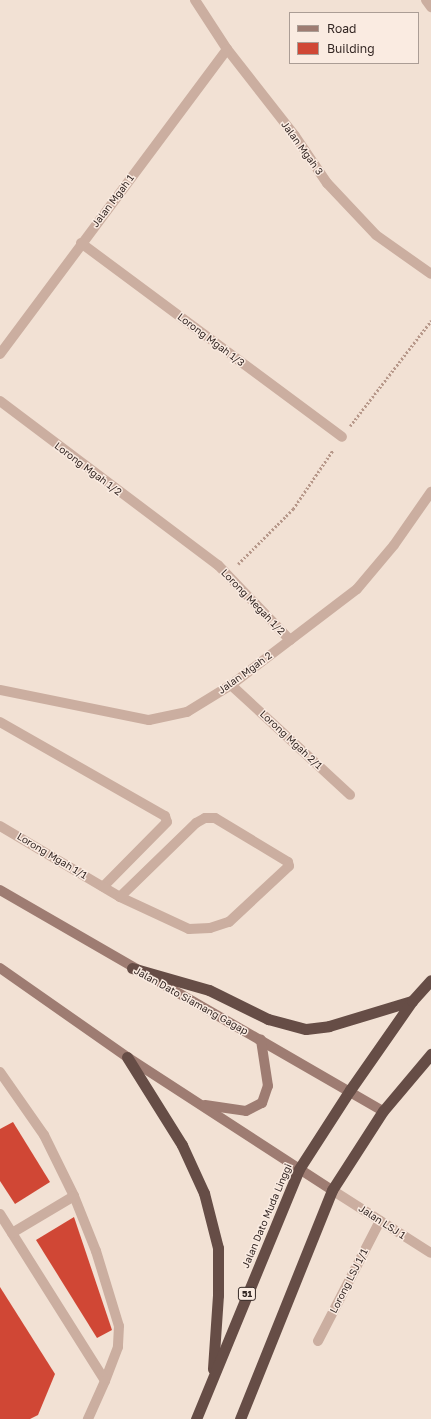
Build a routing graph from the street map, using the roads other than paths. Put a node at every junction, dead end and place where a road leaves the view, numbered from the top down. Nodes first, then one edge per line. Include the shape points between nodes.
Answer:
1 (195, 0) edge
2 (426, 0) edge
3 (431, 8) edge
4 (227, 49) junction
5 (81, 243) junction
6 (431, 274) edge
7 (0, 354) edge
8 (0, 401) edge
9 (342, 437) dead end
10 (431, 492) edge
11 (176, 536) joint
12 (290, 640) junction
13 (231, 685) junction
14 (0, 690) edge
15 (0, 722) edge
16 (350, 795) dead end
17 (0, 826) edge
18 (103, 886) junction
19 (0, 890) edge
20 (120, 897) junction
21 (0, 968) edge
22 (132, 968) junction
23 (431, 980) edge
24 (412, 1001) junction
25 (261, 1040) junction
26 (431, 1054) edge
27 (127, 1057) junction
28 (0, 1072) edge
29 (350, 1090) junction
30 (200, 1104) junction
31 (383, 1111) junction
32 (299, 1169) junction
33 (332, 1190) junction
34 (74, 1196) junction
35 (0, 1214) edge
36 (380, 1221) junction
37 (12, 1233) junction
38 (431, 1253) edge
39 (318, 1342) dead end
40 (213, 1378) junction
41 (105, 1381) junction
42 (88, 1419) edge
43 (196, 1419) edge
44 (240, 1419) edge

1 - 4 street, Jalan Mgah 3
2 - 3 street
4 - 5 street, Jalan Mgah 1
4 - 6 street, Jalan Mgah 3 via 327,183 376,235
5 - 7 street, Jalan Mgah 1
5 - 9 street, Lorong Mgah 1/3
8 - 11 street, Lorong Mgah 1/2
10 - 12 street, Jalan Mgah 2 via 394,545 357,589
11 - 12 street, Lorong Megah 1/2 via 228,574
12 - 13 street, Jalan Mgah 2
13 - 14 street, Jalan Mgah 2 via 187,712 149,720
13 - 16 street, Lorong Mgah 2/1
15 - 18 street via 165,816 167,822
17 - 18 street, Lorong Mgah 1/1
18 - 20 street, Lorong Mgah 1/1
19 - 22 main road, Jalan Dato Siamang Gagap
20 - 20 street, Lorong Mgah 1/1 via 189,929 210,928 229,922 289,866 288,862 215,818 205,818 196,823
21 - 27 main road
22 - 24 highway via 209,990 268,1019 306,1030 329,1026
22 - 25 main road, Jalan Dato Siamang Gagap
23 - 24 highway, Jalan Dato Muda Linggi / 51
24 - 29 highway, Jalan Dato Muda Linggi / 51
25 - 29 main road, Jalan Dato Siamang Gagap
25 - 30 main road via 268,1086 262,1103 246,1111
26 - 31 highway
27 - 30 main road
27 - 40 highway via 182,1144 204,1193 218,1248
28 - 34 street via 44,1135
29 - 31 main road, Jalan Dato Siamang Gagap
29 - 32 highway, Jalan Dato Muda Linggi / 51
30 - 32 main road
31 - 33 highway
32 - 33 main road
32 - 40 highway, Jalan Dato Muda Linggi / 51
33 - 36 street, Jalan LSJ 1
33 - 44 highway
34 - 37 street
34 - 41 street via 96,1251 119,1326 118,1347
35 - 37 street
36 - 38 street, Jalan LSJ 1
36 - 39 street, Lorong LSJ 1/1
37 - 41 street
40 - 43 highway, Jalan Dato Muda Linggi / 51
41 - 42 street

